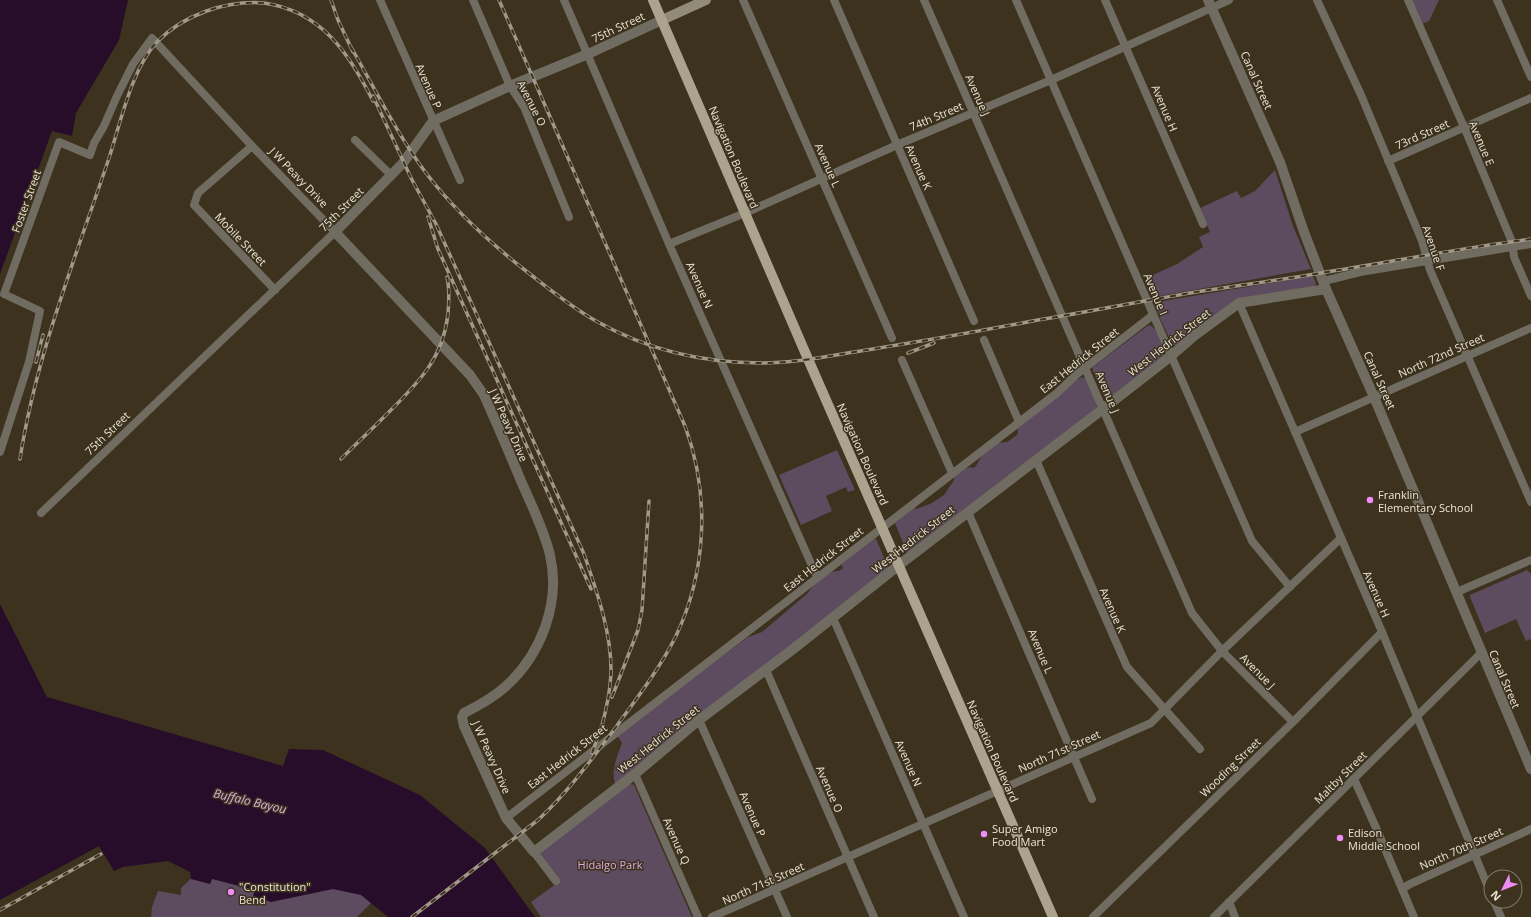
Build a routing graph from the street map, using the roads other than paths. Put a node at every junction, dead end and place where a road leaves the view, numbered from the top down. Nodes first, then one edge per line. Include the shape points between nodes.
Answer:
1 (380, 0) edge
2 (473, 0) edge
3 (564, 0) edge
4 (653, 0) edge
5 (706, 0) edge
6 (743, 0) edge
7 (834, 0) edge
8 (924, 0) edge
9 (1016, 0) edge
10 (1106, 0) edge
11 (1229, 0) edge
12 (1317, 0) edge
13 (1408, 0) edge
14 (1497, 0) edge
15 (1210, 4) edge
16 (662, 20) junction
17 (152, 38) joint
18 (1126, 45) junction
19 (588, 54) junction
20 (1531, 77) edge
21 (1050, 80) junction
22 (510, 86) junction
23 (1531, 98) edge
24 (974, 112) junction
25 (433, 121) junction
26 (1464, 127) junction
27 (355, 140) dead end
28 (897, 145) junction
29 (252, 146) junction
30 (1388, 161) junction
31 (391, 176) junction
32 (822, 178) junction
33 (460, 180) dead end
34 (744, 213) junction
35 (569, 217) dead end
36 (1203, 224) dead end
37 (335, 232) junction
38 (669, 244) junction
39 (1531, 244) edge
40 (1513, 247) junction
41 (1428, 262) junction
42 (1325, 285) junction
43 (275, 290) junction
44 (1531, 296) edge
45 (1239, 303) junction
46 (1153, 315) junction
47 (974, 321) dead end
48 (1531, 328) edge
49 (892, 338) dead end
50 (984, 340) dead end
51 (1172, 356) junction
52 (1467, 356) junction
53 (902, 360) dead end
54 (1086, 367) junction
55 (1374, 397) junction
56 (1103, 409) junction
57 (1019, 422) junction
58 (1295, 432) junction
59 (0, 452) edge
60 (1036, 460) junction
61 (952, 473) junction
62 (1531, 502) edge
63 (968, 512) junction
64 (41, 513) dead end
65 (882, 528) junction
66 (1341, 538) junction
67 (1531, 560) edge
68 (899, 565) junction
69 (817, 578) junction
70 (1290, 588) junction
71 (1457, 592) junction
72 (833, 618) junction
73 (1382, 632) junction
74 (1222, 651) junction
75 (1481, 652) junction
76 (766, 670) junction
77 (1165, 709) junction
78 (1417, 716) junction
79 (699, 720) junction
80 (1293, 722) junction
81 (1200, 749) dead end
82 (1075, 757) junction
83 (1531, 769) edge
84 (635, 774) junction
85 (1354, 779) junction
86 (997, 790) junction
87 (1092, 799) dead end
88 (506, 818) junction
89 (924, 824) junction
90 (1531, 829) edge
91 (534, 852) junction
92 (1474, 855) junction
93 (848, 857) junction
94 (1483, 876) edge
95 (556, 881) dead end
96 (1402, 889) junction
97 (775, 890) junction
98 (1229, 902) junction
99 (698, 917) edge
100 (712, 917) edge
101 (787, 917) edge
102 (874, 917) edge
103 (964, 917) edge
104 (1053, 917) edge
105 (1093, 917) edge
106 (1214, 917) edge
107 (1235, 917) edge
108 (1414, 917) edge

1 - 25 street, Avenue P
2 - 22 street, Avenue O
3 - 19 street, Avenue N
4 - 16 main road, Navigation Boulevard
5 - 16 main road, 75th Street
6 - 32 street, Avenue L
7 - 28 street, Avenue K
8 - 24 street, Avenue J
9 - 21 street, Avenue I
10 - 18 street, Avenue H
11 - 15 street, 74th Street
12 - 30 street, Avenue F
13 - 26 street, Avenue E
14 - 20 street
15 - 18 street, 74th Street
15 - 42 street, Canal Street via 1280,162
16 - 19 street, 75th Street
16 - 34 main road, Navigation Boulevard
17 - 29 street, J W Peavy Drive
17 - 59 street, Foster Street via 133,64 90,155 59,142 4,294 40,311 29,362
18 - 21 street, 74th Street
18 - 36 street, Avenue H
19 - 22 street, 75th Street
19 - 38 street, Avenue N
21 - 24 street, 74th Street
21 - 46 street, Avenue I
22 - 25 street, 75th Street
22 - 35 street, Avenue O via 524,107
23 - 26 street, 73rd Street
24 - 28 street, 74th Street
24 - 54 street, Avenue J
25 - 31 street, 75th Street via 404,163
25 - 33 street, Avenue P
26 - 30 street, 73rd Street
26 - 40 street, Avenue E
27 - 31 street
28 - 32 street, 74th Street
28 - 47 street, Avenue K
29 - 37 street, J W Peavy Drive
29 - 43 street, Mobile Street via 198,193 194,205
30 - 41 street, Avenue F via 1422,241
31 - 37 street, 75th Street
32 - 34 street, 74th Street
32 - 49 street, Avenue L
34 - 38 street, 74th Street
34 - 65 main road, Navigation Boulevard
37 - 43 street, 75th Street
37 - 88 street, J W Peavy Drive via 470,375 484,395 542,530 550,556 552,600 549,618 535,649 518,674 504,688 489,700 464,713 462,717
38 - 69 street, Avenue N
39 - 40 street, West Hedrick Street
40 - 41 street, West Hedrick Street
40 - 44 street, Avenue E via 1514,257
41 - 42 street, West Hedrick Street via 1360,272
41 - 52 street, Avenue F
42 - 45 street, West Hedrick Street
42 - 55 street, Canal Street
43 - 64 street, 75th Street
45 - 51 street, West Hedrick Street via 1194,336
45 - 58 street, Avenue H
46 - 51 street, Avenue I
46 - 54 street, East Hedrick Street
48 - 52 street, North 72nd Street
50 - 57 street
51 - 56 street, West Hedrick Street
51 - 70 street, Avenue I via 1252,541
52 - 55 street, North 72nd Street
52 - 62 street, Avenue F
53 - 61 street
54 - 56 street, Avenue J
54 - 57 street, East Hedrick Street
55 - 58 street, North 72nd Street
55 - 71 street, Canal Street
56 - 60 street, West Hedrick Street
56 - 74 street, Avenue J via 1192,613
57 - 61 street, East Hedrick Street
58 - 66 street, Avenue H
60 - 63 street, West Hedrick Street
60 - 77 street, Avenue K via 1127,667
61 - 65 street, East Hedrick Street
63 - 68 street, West Hedrick Street
63 - 82 street, Avenue L
65 - 68 main road, Navigation Boulevard
65 - 69 street, East Hedrick Street
66 - 70 street, North 71st Street
66 - 73 street, Avenue H
67 - 71 street
68 - 72 street, West Hedrick Street
68 - 86 main road, Navigation Boulevard
69 - 88 street, East Hedrick Street
70 - 74 street, North 71st Street
71 - 75 street, Canal Street
72 - 76 street, West Hedrick Street
72 - 89 street, Avenue N
73 - 78 street, Avenue H
73 - 80 street, Wooding Street
74 - 77 street, North 71st Street
74 - 80 street, Avenue J
75 - 78 street, Maltby Street
75 - 83 street, Canal Street
76 - 79 street, West Hedrick Street
76 - 93 street, Avenue O
77 - 81 street, Avenue K
77 - 82 street, North 71st Street via 1151,723
78 - 85 street, Maltby Street
78 - 92 street, Avenue H
79 - 84 street, West Hedrick Street
79 - 97 street, Avenue P
80 - 105 street, Wooding Street
82 - 86 street, North 71st Street
82 - 87 street, Avenue L
84 - 91 street, West Hedrick Street
84 - 99 street, Avenue Q
85 - 96 street
85 - 98 street, Maltby Street
86 - 89 street, North 71st Street
86 - 104 main road, Navigation Boulevard
88 - 91 street, J W Peavy Drive
89 - 93 street, North 71st Street
89 - 103 street, Avenue N
90 - 92 street, North 70th Street
91 - 95 street, J W Peavy Drive
92 - 94 street, Avenue H
92 - 96 street, North 70th Street
93 - 97 street, North 71st Street
93 - 102 street, Avenue O
96 - 108 street
97 - 100 street, North 71st Street
97 - 101 street, Avenue P
98 - 106 street, Maltby Street
98 - 107 street

